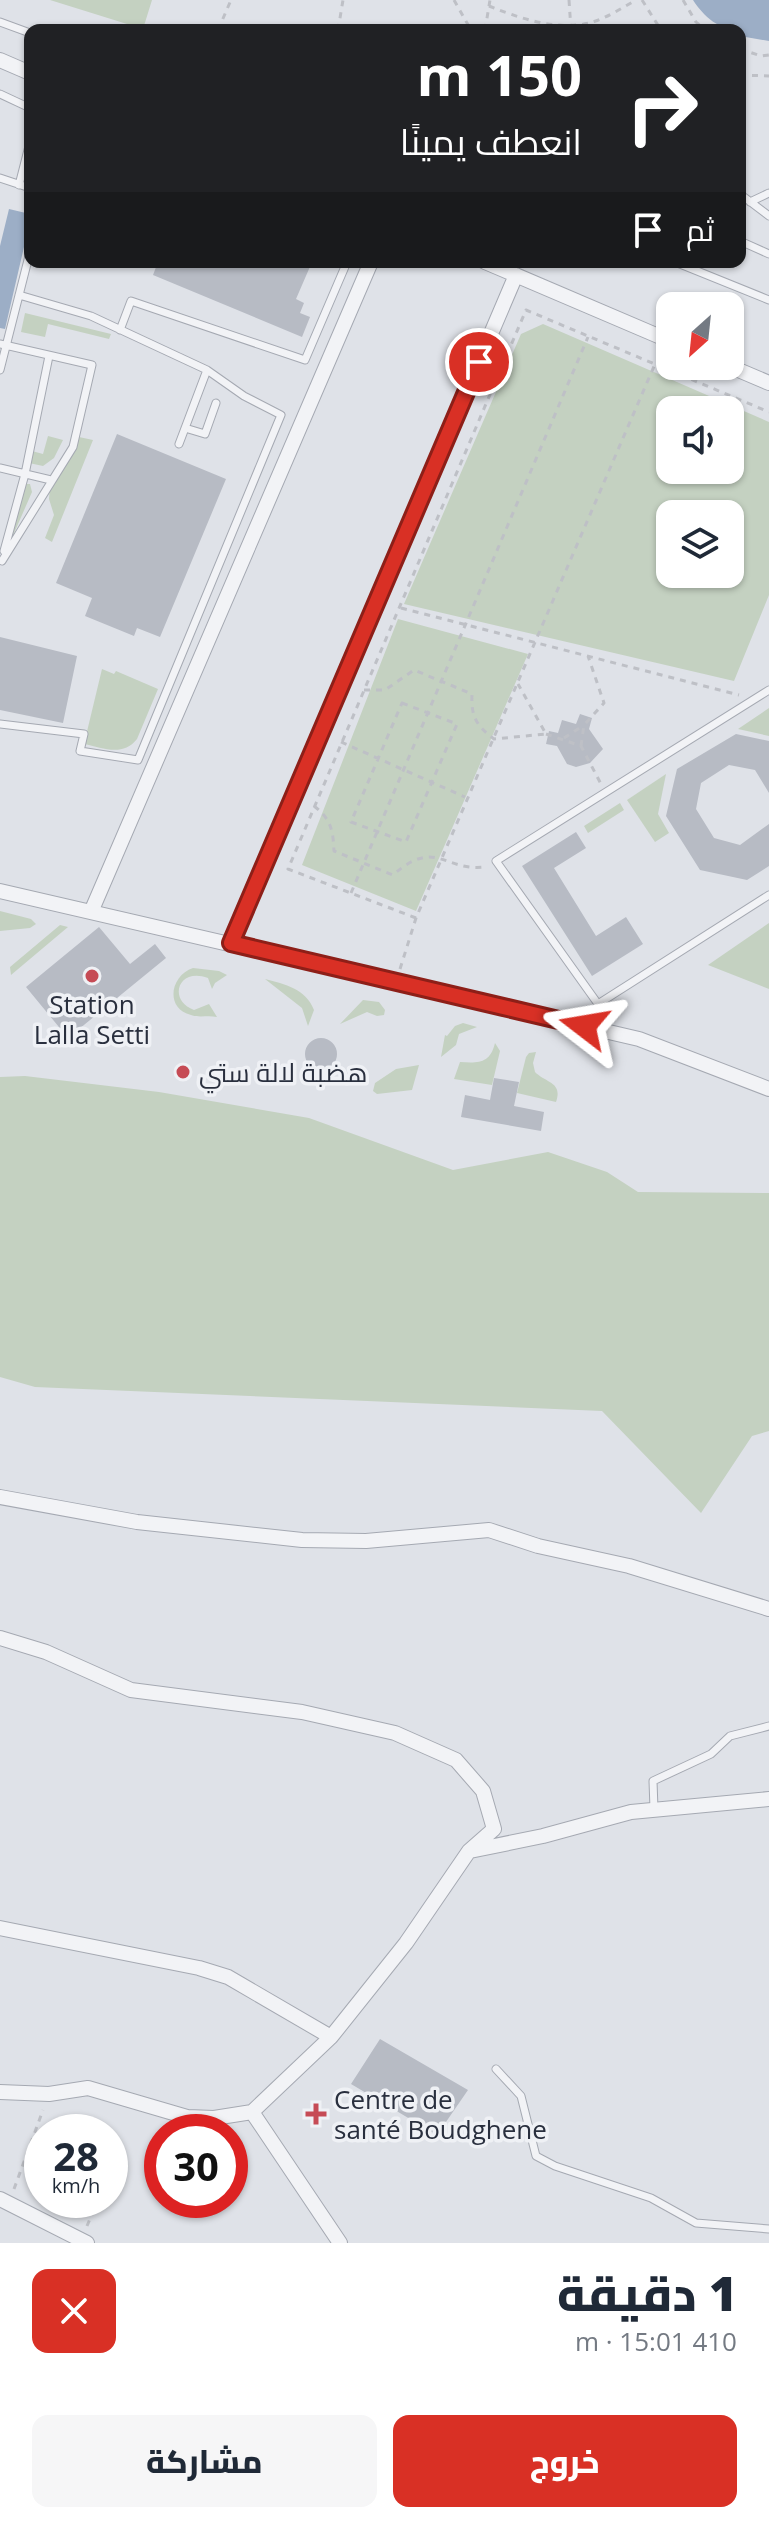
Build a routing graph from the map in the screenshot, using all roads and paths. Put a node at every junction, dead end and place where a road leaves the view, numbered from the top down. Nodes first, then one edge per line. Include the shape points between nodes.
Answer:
1 (231, 0) edge
2 (343, 0) edge
3 (454, 0) edge
4 (490, 0) edge
5 (569, 0) edge
6 (636, 0) edge
7 (642, 0) edge
8 (683, 0) edge
9 (489, 6) junction
10 (0, 22) edge
11 (696, 22) junction
12 (221, 24) edge
13 (339, 24) edge
14 (468, 24) edge
15 (486, 24) edge
16 (547, 24) edge
17 (571, 24) joint
18 (657, 24) edge
19 (694, 24) edge
20 (698, 24) edge
21 (24, 31) edge
22 (746, 51) edge
23 (769, 55) edge
24 (0, 60) edge
25 (24, 70) edge
26 (746, 75) edge
27 (769, 76) edge
28 (0, 94) edge
29 (24, 105) edge
30 (24, 165) edge
31 (0, 178) edge
32 (19, 185) junction
33 (24, 186) edge
34 (769, 193) edge
35 (746, 199) edge
36 (750, 202) junction
37 (769, 216) edge
38 (746, 244) edge
39 (769, 254) edge
40 (26, 268) edge
41 (344, 268) edge
42 (368, 268) edge
43 (499, 268) edge
44 (690, 268) edge
45 (516, 275) junction
46 (19, 295) junction
47 (769, 300) edge
48 (120, 330) junction
49 (656, 335) edge
50 (588, 336) junction
51 (3, 345) edge
52 (49, 356) junction
53 (655, 364) junction
54 (0, 370) edge
55 (207, 370) junction
56 (744, 372) edge
57 (769, 383) edge
58 (216, 403) dead end
59 (769, 412) edge
60 (185, 428) junction
61 (179, 444) dead end
62 (0, 468) edge
63 (25, 474) junction
64 (51, 480) junction
65 (400, 607) junction
66 (466, 624) junction
67 (536, 643) junction
68 (588, 656) junction
69 (441, 681) junction
70 (518, 683) junction
71 (364, 690) junction
72 (769, 690) edge
73 (754, 699) junction
74 (428, 713) junction
75 (0, 724) edge
76 (584, 725) junction
77 (546, 734) junction
78 (564, 738) junction
79 (494, 739) junction
80 (341, 742) junction
81 (581, 746) junction
82 (378, 759) junction
83 (403, 770) junction
84 (432, 782) junction
85 (606, 792) junction
86 (467, 798) junction
87 (314, 806) junction
88 (377, 831) junction
89 (442, 859) junction
90 (496, 861) junction
91 (364, 863) junction
92 (0, 891) edge
93 (351, 893) junction
94 (769, 895) edge
95 (91, 912) junction
96 (416, 918) junction
97 (231, 943) junction
98 (396, 981) junction
99 (769, 1089) edge
100 (0, 1497) edge
101 (769, 1609) edge
102 (0, 1638) edge
103 (769, 1726) edge
104 (769, 1799) edge
105 (654, 1811) junction
106 (469, 1851) junction
107 (0, 1928) edge
108 (331, 2037) junction
109 (496, 2069) dead end
110 (0, 2092) edge
111 (49, 2094) junction
112 (252, 2112) junction
113 (4, 2201) edge
114 (92, 2218) edge
115 (769, 2229) edge
116 (85, 2242) edge
117 (340, 2243) edge

1 - 12 path
2 - 13 path
3 - 14 path
4 - 9 path
5 - 17 path
6 - 17 path via 589,23
7 - 18 path
8 - 11 path
9 - 15 path
9 - 16 path
10 - 21 lane
11 - 19 path
11 - 20 path
22 - 23 path
24 - 25 street
26 - 27 path
28 - 29 lane
30 - 32 lane
31 - 32 lane
32 - 33 lane
34 - 36 lane
35 - 36 lane
36 - 37 lane
38 - 39 lane
40 - 46 lane
41 - 48 lane via 305,360 131,301
42 - 95 street
43 - 45 street
44 - 47 lane
45 - 49 street
45 - 97 street
46 - 48 lane
46 - 51 lane
48 - 55 lane
50 - 53 path
50 - 65 path via 526,310
50 - 66 path
51 - 52 lane
51 - 54 lane
52 - 63 lane
52 - 64 lane via 92,365 73,447
53 - 59 path
53 - 67 path
55 - 60 lane
55 - 75 lane via 281,415 138,760 80,751 84,734
56 - 57 street
58 - 60 lane via 205,434
60 - 61 lane
62 - 63 lane
63 - 64 lane
63 - 64 lane via 2,561
65 - 66 path
65 - 71 path
66 - 67 path
66 - 69 path
67 - 68 path
67 - 70 path
68 - 73 path
68 - 76 path via 604,703
69 - 71 path via 414,670 385,690
69 - 74 path
69 - 79 path via 472,694 474,720
70 - 77 path
70 - 79 path
71 - 80 path
72 - 73 lane
73 - 85 lane
74 - 82 path via 402,703
74 - 83 path
74 - 84 path via 457,724
76 - 78 path
76 - 81 path
77 - 78 path
77 - 79 path
78 - 81 path
79 - 86 path
80 - 82 path
80 - 87 path
81 - 85 path
82 - 83 path
82 - 88 path via 351,822
83 - 84 path
83 - 88 path
84 - 86 path
84 - 88 path via 406,842
85 - 90 lane
86 - 89 path
87 - 91 path via 329,819 334,851
87 - 93 path via 288,869
88 - 91 path
89 - 90 path via 472,868
89 - 91 path via 425,856 393,875
89 - 96 path
90 - 94 lane via 598,1004
91 - 93 path
92 - 95 street
93 - 96 path
95 - 97 street
96 - 98 path
97 - 98 street
98 - 99 street via 639,1039
100 - 101 street via 137,1522 302,1540 366,1541 489,1530
102 - 106 street via 131,1690 302,1712 395,1733 456,1760 483,1791 494,1829
103 - 105 lane via 730,1736 711,1754 653,1781
104 - 105 street
105 - 106 street
106 - 108 street via 406,1943
107 - 108 street via 228,1977
108 - 112 street
109 - 115 lane via 521,2096 536,2156 651,2198 696,2223
110 - 111 street
111 - 112 street via 88,2088 187,2117
111 - 113 path
112 - 117 street
113 - 116 street
114 - 116 path

